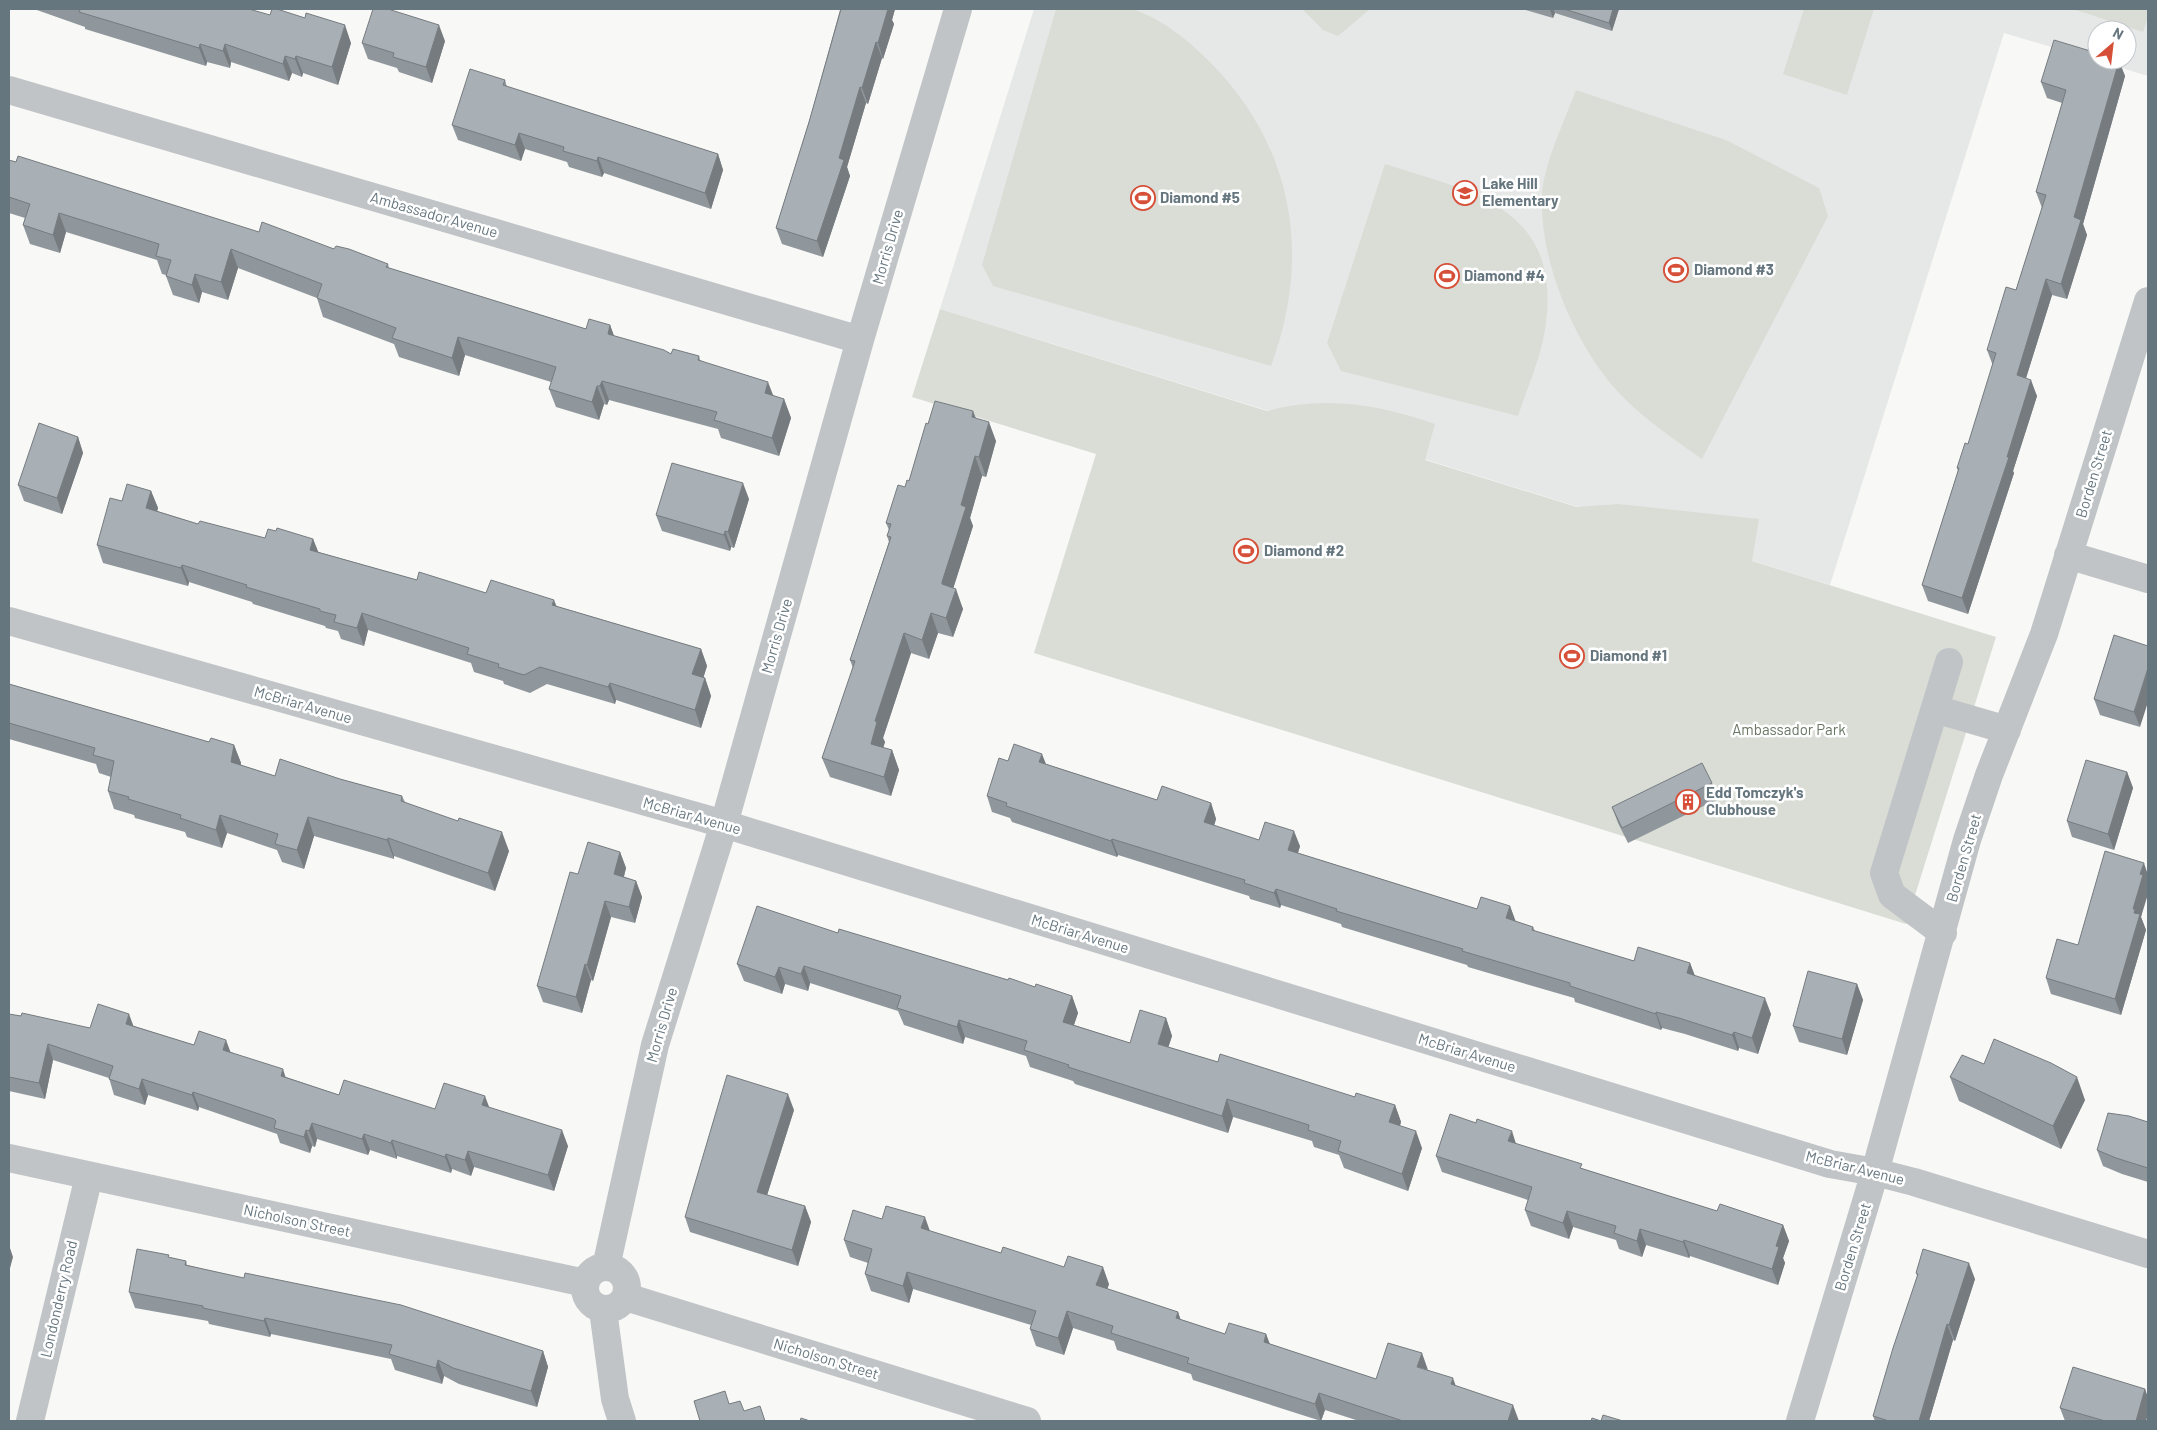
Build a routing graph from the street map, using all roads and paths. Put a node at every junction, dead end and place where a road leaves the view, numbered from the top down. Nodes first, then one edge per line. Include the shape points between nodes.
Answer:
1 (958, 9) edge
2 (9, 90) edge
3 (2148, 301) edge
4 (860, 340) junction
5 (2068, 555) junction
6 (2148, 579) edge
7 (9, 621) edge
8 (1949, 662) dead end
9 (1935, 709) junction
10 (2007, 730) junction
11 (724, 824) junction
12 (1943, 933) junction
13 (9, 1158) edge
14 (1875, 1172) junction
15 (89, 1176) junction
16 (2148, 1254) edge
17 (606, 1266) junction
18 (585, 1283) junction
19 (614, 1303) junction
20 (30, 1421) edge
21 (622, 1421) edge
22 (1027, 1421) edge
23 (1800, 1421) edge

1 - 4 street, Morris Drive
2 - 4 street, Ambassador Avenue
3 - 5 street, Borden Street
4 - 11 street, Morris Drive
5 - 6 street
5 - 10 street, Borden Street via 2044,634
7 - 11 street, McBriar Avenue
8 - 9 street
9 - 10 street
9 - 12 street via 1884,873 1892,895
10 - 12 street, Borden Street via 1968,840
11 - 14 street, McBriar Avenue via 1830,1164
11 - 17 street, Morris Drive via 655,1045
12 - 14 street, Borden Street
13 - 15 street, Nicholson Street
14 - 16 street, McBriar Avenue
14 - 23 street, Borden Street
15 - 18 street, Nicholson Street
15 - 20 street, Londonderry Road
17 - 18 street via 593,1271
17 - 19 street via 624,1277 627,1290
18 - 19 street via 588,1301 592,1305
19 - 21 street via 615,1399
19 - 22 street, Nicholson Street

